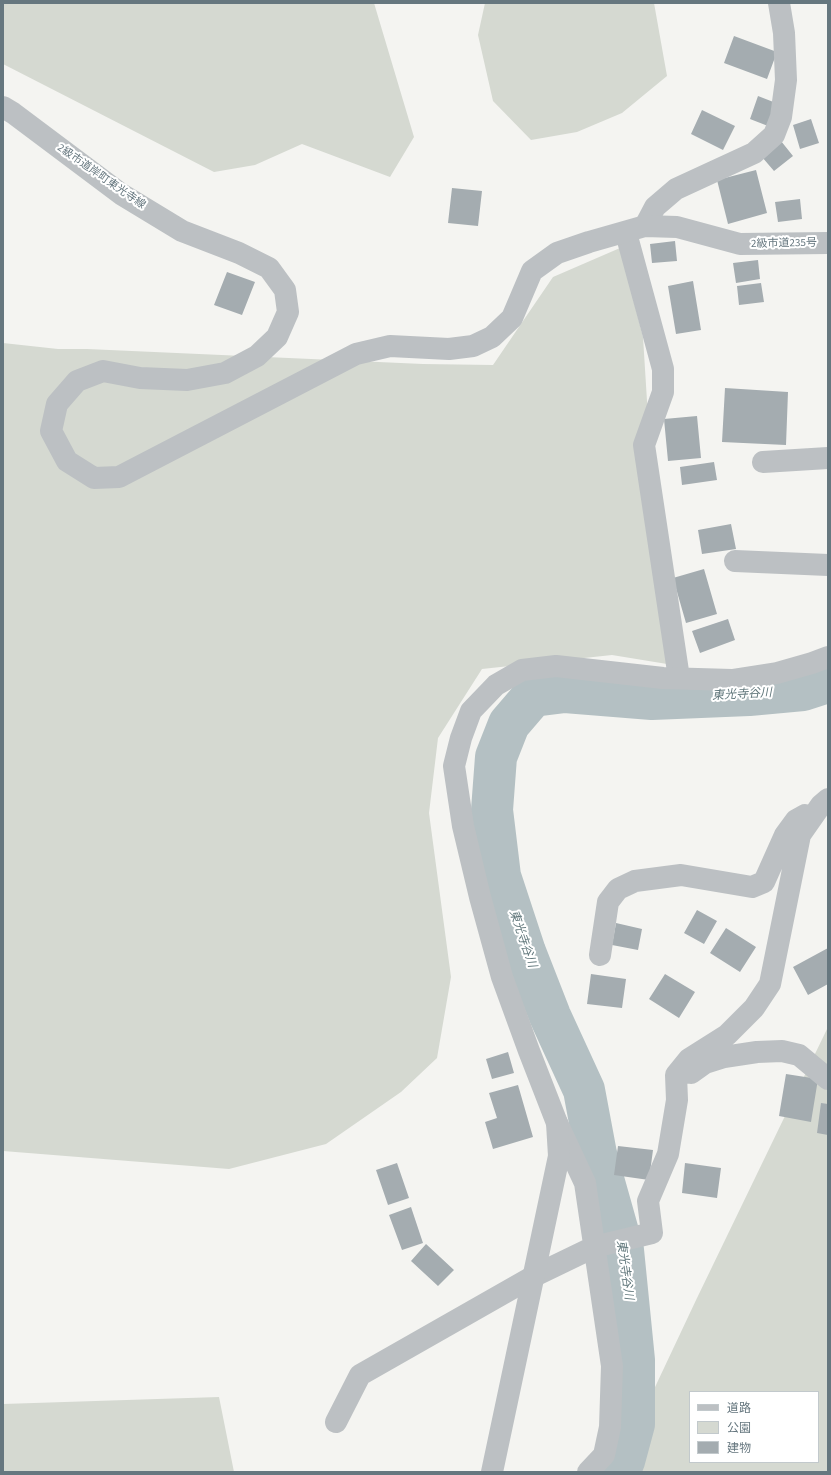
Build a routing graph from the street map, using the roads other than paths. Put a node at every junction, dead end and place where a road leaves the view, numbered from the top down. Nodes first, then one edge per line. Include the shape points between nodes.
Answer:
1 (779, 3) edge
2 (3, 107) edge
3 (635, 230) junction
4 (828, 243) edge
5 (828, 458) edge
6 (67, 461) joint
7 (763, 462) dead end
8 (735, 561) dead end
9 (828, 565) edge
10 (828, 657) edge
11 (680, 678) junction
12 (824, 802) edge
13 (600, 954) dead end
14 (828, 1079) edge
15 (676, 1100) junction
16 (557, 1123) junction
17 (601, 1245) junction
18 (534, 1276) junction
19 (336, 1422) dead end
20 (492, 1472) edge
21 (588, 1472) edge

1 - 3 street via 784,33 786,80 781,117 774,135 754,153 676,189 655,207
2 - 6 street, 2級市道岸町東光寺線 via 121,194 182,230 269,268 285,290 288,312 277,337 257,356 225,373 187,380 140,378 103,371 77,380 57,404 51,431
3 - 4 street, 2級市道235号 via 677,226 740,244
3 - 6 street, 2級市道235号 via 557,253 532,271 512,318 492,337 474,346 390,346 356,354 119,477 94,478
3 - 11 street via 663,369 663,392 644,445
5 - 7 street
8 - 9 street
10 - 11 street via 777,673 732,680
11 - 16 street via 556,666 522,670 496,685 472,711 460,738 454,766 463,826 480,897 502,977
12 - 13 street via 796,820 785,835 764,882 752,887 681,875 635,881 618,889 608,902
12 - 15 street via 800,835 770,984 754,1008 727,1035 689,1059 676,1075
14 - 15 street via 799,1055 782,1051 744,1054 724,1057 695,1070 690,1074
15 - 17 street via 668,1154 648,1201 652,1233
16 - 17 street via 585,1182
16 - 18 street via 559,1156
17 - 18 street
17 - 21 street via 612,1366 610,1427 604,1455
18 - 19 street via 360,1375
18 - 20 street

